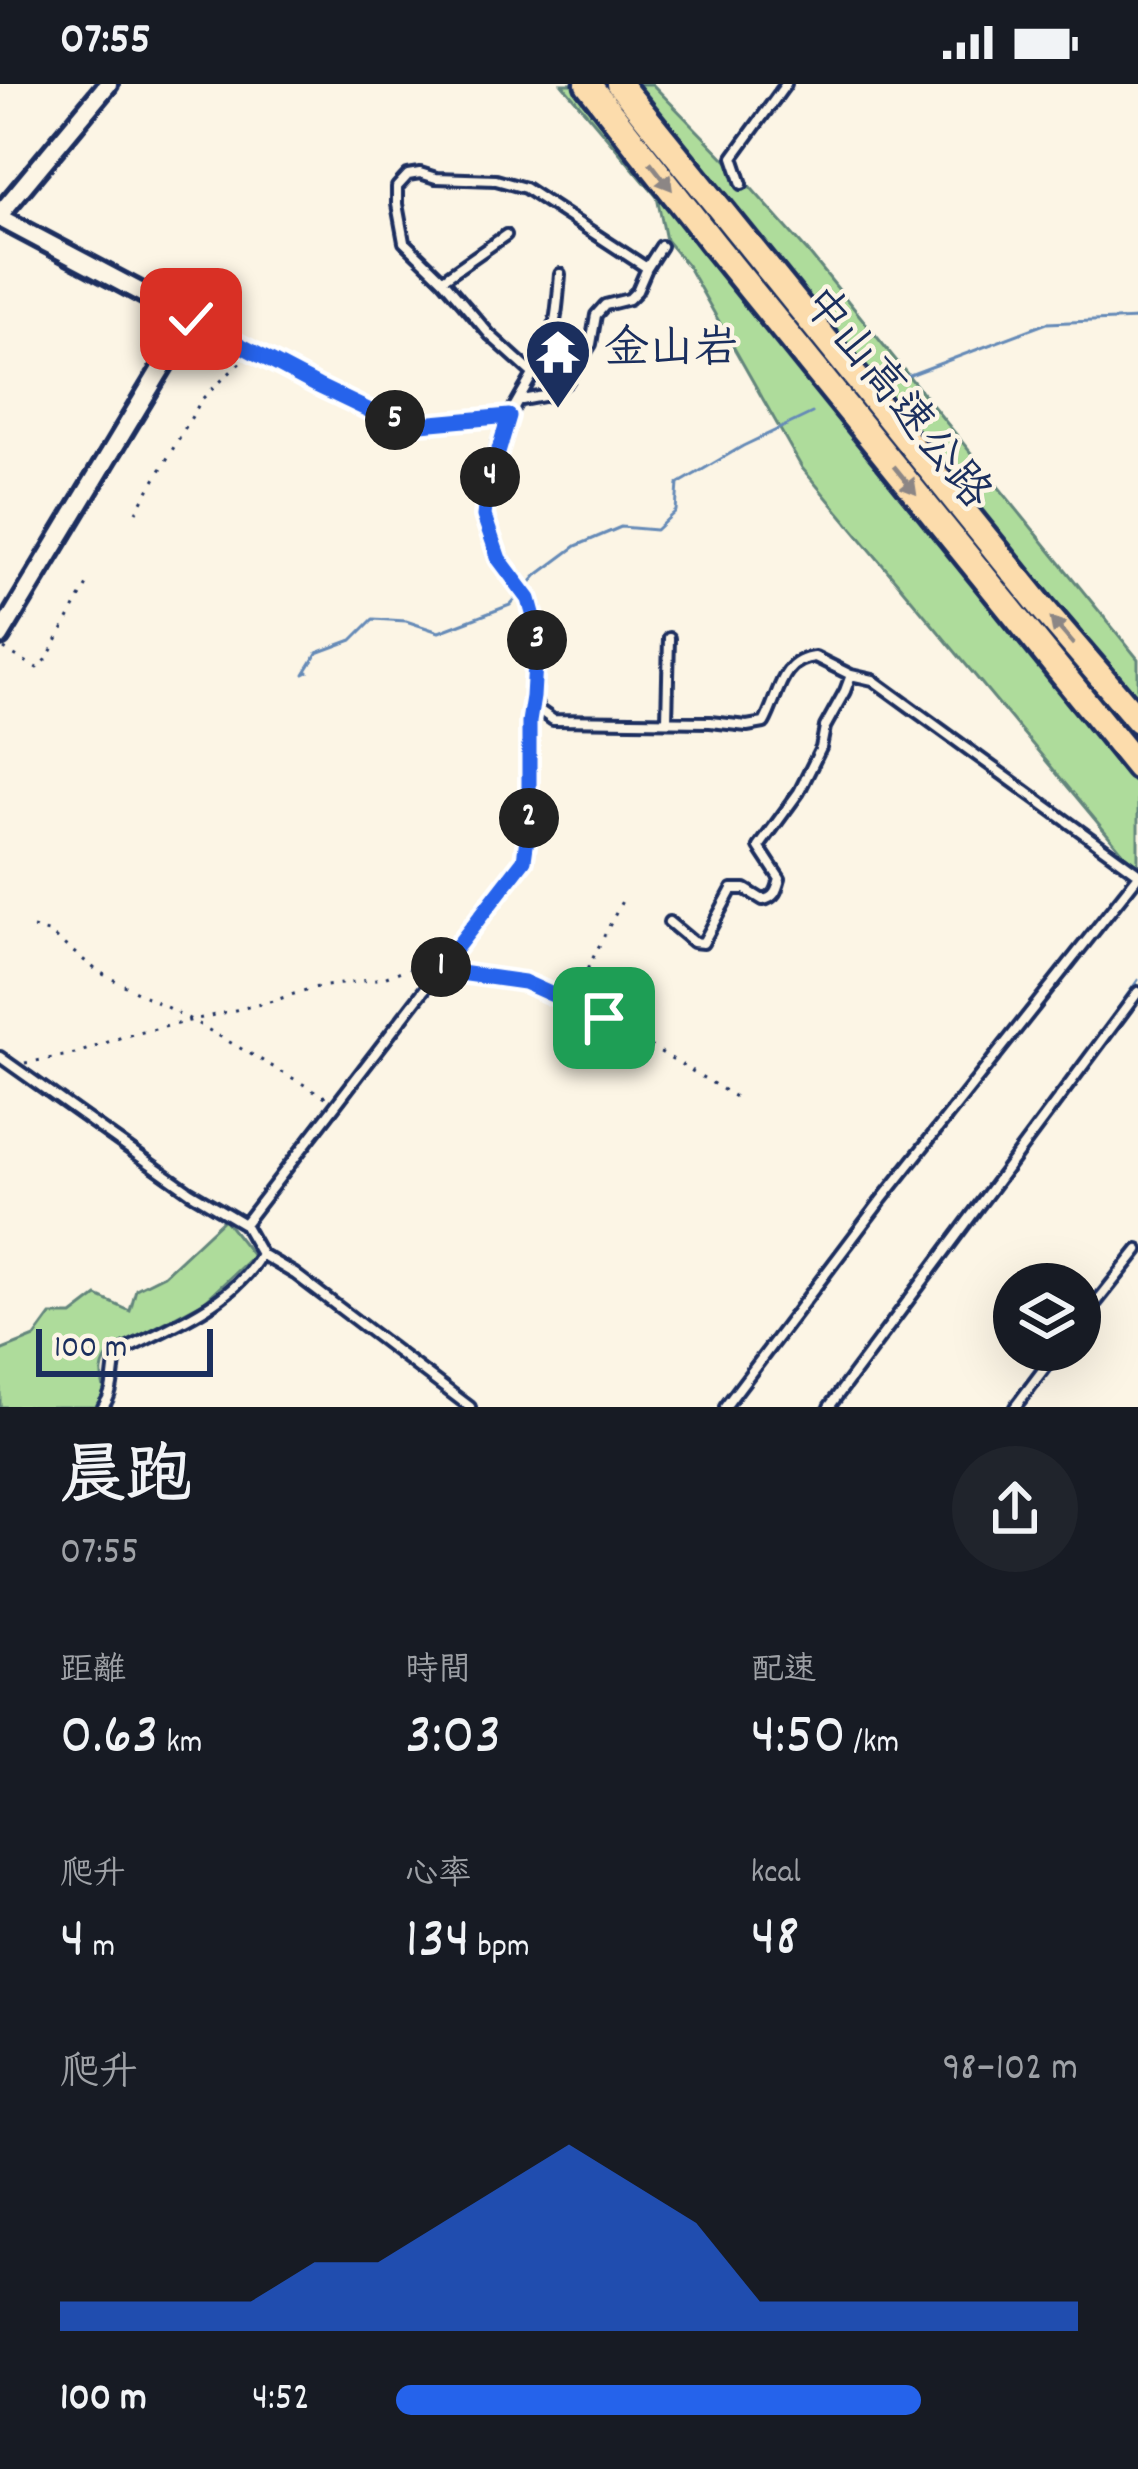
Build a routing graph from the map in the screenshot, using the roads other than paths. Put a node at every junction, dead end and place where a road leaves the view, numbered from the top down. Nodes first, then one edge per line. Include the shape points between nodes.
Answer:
1 (108, 84) edge
2 (588, 84) edge
3 (619, 84) edge
4 (786, 84) edge
5 (742, 184) dead end
6 (0, 216) edge
7 (506, 236) dead end
8 (661, 246) dead end
9 (647, 268) junction
10 (560, 274) dead end
11 (443, 280) junction
12 (191, 319) junction
13 (532, 374) junction
14 (520, 400) junction
15 (509, 416) junction
16 (0, 636) edge
17 (669, 638) dead end
18 (851, 675) junction
19 (533, 697) junction
20 (1138, 720) edge
21 (667, 721) junction
22 (1138, 767) edge
23 (1138, 874) edge
24 (669, 922) dead end
25 (1138, 992) edge
26 (0, 1057) edge
27 (244, 1224) junction
28 (1138, 1250) edge
29 (261, 1254) junction
30 (1101, 1297) edge
31 (1042, 1371) edge
32 (104, 1407) edge
33 (470, 1407) edge
34 (725, 1407) edge
35 (830, 1407) edge
36 (1015, 1407) edge

1 - 6 street
2 -> 22 highway, 中山高速公路
20 -> 3 highway, 中山高速公路
4 - 5 lane via 734,157
6 - 12 street
7 - 11 lane
8 - 9 lane
9 - 11 lane via 525,188 408,175 397,187 404,242
9 - 14 lane via 629,299 596,315 591,344 567,382
10 - 13 lane via 549,345
11 - 13 lane
12 - 15 lane via 387,419
12 - 16 street
13 - 14 lane
14 - 15 lane
15 - 19 lane via 484,516 499,559 535,612
17 - 21 lane
18 - 21 lane via 805,658 784,673 764,723
18 - 23 lane via 873,680
18 - 24 lane via 799,792 759,847 779,879 777,891 764,900 732,889 703,944
19 - 21 lane via 554,720
19 - 27 lane via 524,860
23 - 34 lane
25 - 35 lane
26 - 27 lane
27 - 29 lane
28 - 30 lane
29 - 32 lane via 217,1301 117,1354
29 - 33 lane
31 - 36 lane

